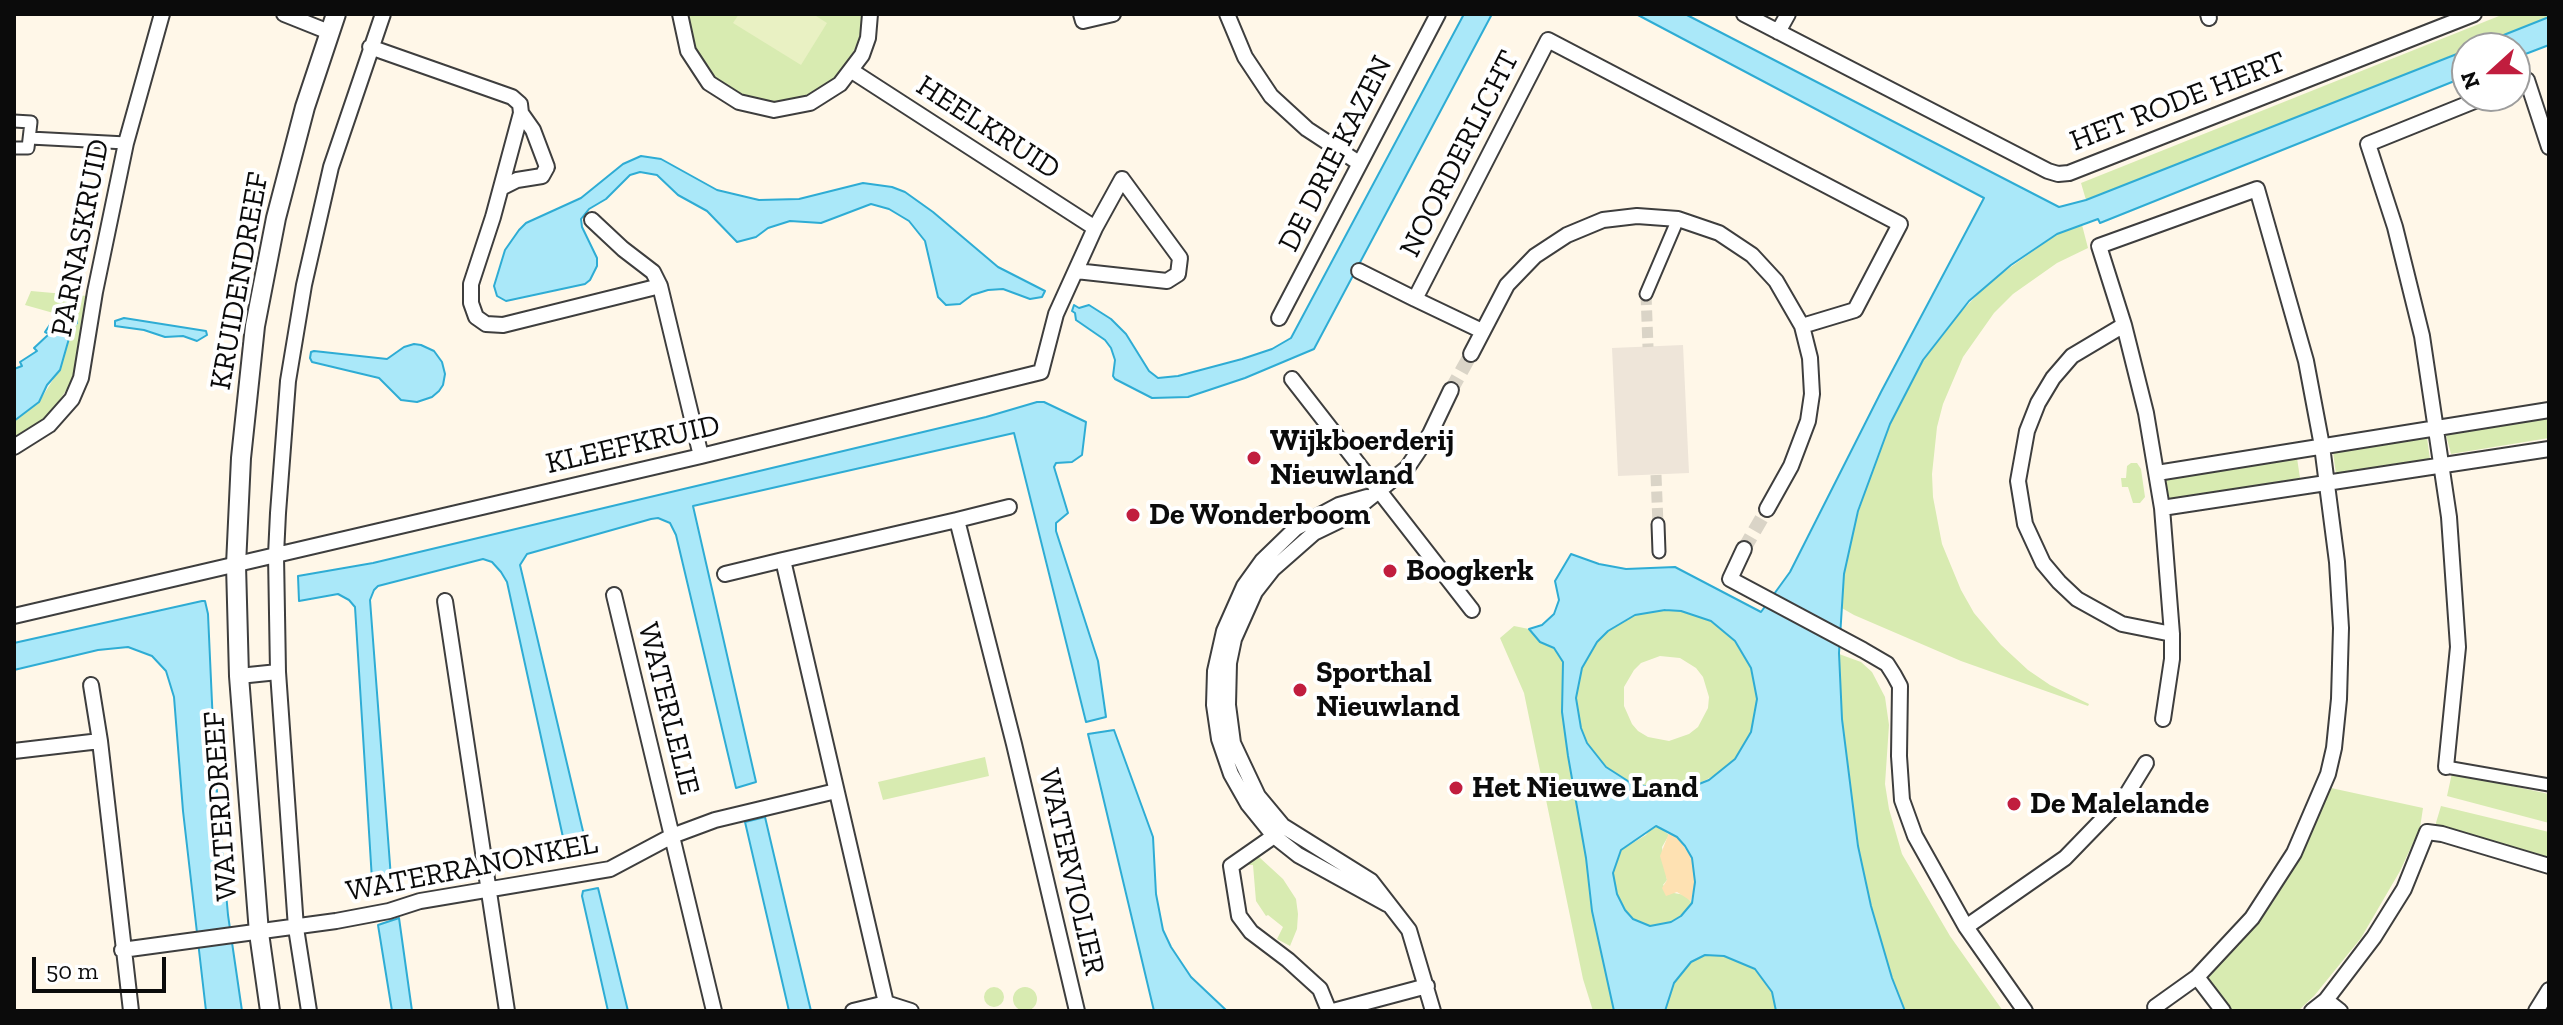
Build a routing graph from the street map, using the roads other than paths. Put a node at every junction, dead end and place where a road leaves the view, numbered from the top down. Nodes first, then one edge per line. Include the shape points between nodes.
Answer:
1 (162, 14) edge
2 (284, 14) edge
3 (336, 14) edge
4 (383, 14) edge
5 (680, 14) edge
6 (870, 14) edge
7 (1113, 14) edge
8 (1227, 14) edge
9 (1438, 14) edge
10 (1744, 14) edge
11 (1788, 14) edge
12 (2474, 14) edge
13 (1082, 18) edge
14 (329, 32) junction
15 (1778, 32) junction
16 (370, 47) junction
17 (852, 71) junction
18 (2531, 92) edge
19 (2451, 111) edge
20 (521, 113) junction
21 (14, 121) edge
22 (30, 138) junction
23 (126, 143) junction
24 (2549, 147) edge
25 (14, 148) edge
26 (1359, 163) junction
27 (501, 188) junction
28 (1678, 219) junction
29 (592, 220) dead end
30 (1095, 228) junction
31 (1076, 271) junction
32 (1359, 271) dead end
33 (660, 286) junction
34 (1646, 294) tunnel mouth
35 (1415, 299) junction
36 (1279, 318) dead end
37 (2124, 325) junction
38 (1802, 326) junction
39 (1482, 331) junction
40 (1471, 354) tunnel mouth
41 (1292, 379) dead end
42 (1451, 390) tunnel mouth
43 (2549, 410) edge
44 (2435, 427) junction
45 (2322, 446) junction
46 (14, 447) edge
47 (2549, 449) edge
48 (701, 456) junction
49 (2443, 466) junction
50 (2157, 473) junction
51 (2327, 482) junction
52 (1379, 493) junction
53 (1009, 507) dead end
54 (2162, 508) junction
55 (1767, 509) tunnel mouth
56 (957, 520) junction
57 (1658, 524) tunnel mouth
58 (1659, 552) dead end
59 (276, 555) junction
60 (1741, 555) tunnel mouth
61 (783, 560) junction
62 (236, 565) junction
63 (725, 574) dead end
64 (614, 595) dead end
65 (445, 601) dead end
66 (1472, 610) dead end
67 (14, 616) edge
68 (2172, 634) junction
69 (278, 672) junction
70 (239, 676) junction
71 (91, 685) dead end
72 (2163, 719) dead end
73 (100, 741) junction
74 (14, 751) edge
75 (2146, 763) dead end
76 (2446, 767) joint
77 (2549, 785) edge
78 (836, 791) junction
79 (672, 836) junction
80 (1274, 836) junction
81 (2549, 866) edge
82 (488, 891) junction
83 (1391, 906) junction
84 (1966, 927) junction
85 (296, 928) junction
86 (259, 933) junction
87 (122, 950) junction
88 (2197, 977) junction
89 (1427, 986) junction
90 (2549, 990) edge
91 (2326, 1000) junction
92 (886, 1003) junction
93 (2155, 1007) dead end
94 (131, 1011) edge
95 (270, 1011) edge
96 (309, 1011) edge
97 (507, 1011) edge
98 (714, 1011) edge
99 (853, 1011) edge
100 (911, 1011) edge
101 (1077, 1011) edge
102 (1331, 1011) edge
103 (1433, 1011) edge
104 (2025, 1011) edge
105 (2223, 1011) edge
106 (2312, 1011) edge
107 (2340, 1011) edge
108 (2536, 1011) edge

1 - 23 street, PARNASKRUID
2 - 14 street
3 - 14 street, KRUIDENDREEF
4 - 16 street
5 - 17 street via 697,68 739,102 774,110 810,103
6 - 17 street via 868,38
7 - 13 street
8 - 26 street via 1245,57 1271,96 1307,129
9 - 26 street, DE DRIE KAZEN
10 - 15 street, HET RODE HERT
11 - 15 street
12 - 15 street, HET RODE HERT via 2058,174
14 - 62 street, KRUIDENDREEF via 287,174 255,326
16 - 20 street via 512,97
16 - 59 street via 331,167 304,285 288,381
17 - 30 street, HEELKRUID
18 - 24 street
19 - 44 street via 2368,144 2422,336
20 - 27 street
20 - 27 street via 547,167 542,176
21 - 22 street via 31,122
22 - 23 street
22 - 25 street via 28,148
23 - 46 street, PARNASKRUID via 81,378 72,399 49,425
26 - 36 street, DE DRIE KAZEN
27 - 33 street via 471,284 476,317 486,324 503,325
28 - 34 street
28 - 38 street via 1719,233 1752,255 1776,281
28 - 39 street via 1612,218 1558,240 1510,281
29 - 33 street via 653,272
30 - 31 street
30 - 31 street via 1122,179 1180,258 1178,274 1167,281
31 - 48 street, KLEEFKRUID via 1056,314 1041,372
32 - 35 street, NOORDERLICHT
33 - 48 street
35 - 38 street, NOORDERLICHT via 1548,40 1900,224 1855,310
35 - 39 street, NOORDERLICHT
37 - 45 street via 2099,246 2257,189 2306,361
37 - 50 street
37 - 68 street via 2072,356 2053,378 2027,431 2018,481 2025,524 2043,563 2059,582 2077,599 2122,624
38 - 55 street via 1811,370 1808,421
39 - 40 street
41 - 52 street
42 - 52 street via 1407,468
43 - 44 street
44 - 45 street
44 - 49 street
45 - 50 street
45 - 51 street
47 - 49 street
48 - 59 street, KLEEFKRUID
49 - 51 street
49 - 76 street via 2458,647
50 - 54 street
51 - 54 street
51 - 88 street via 2341,628 2339,699 2328,774 2286,866 2252,918
52 - 66 street
52 - 80 street via 1339,505 1296,528 1244,586 1224,631 1215,671 1219,739 1248,804
52 - 83 street via 1294,548 1255,592 1234,639 1228,705 1233,743 1258,796 1283,826 1371,881
53 - 56 street
54 - 68 street
56 - 61 street
56 - 101 street, WATERVIOLIER
57 - 58 street
59 - 62 street, KLEEFKRUID
59 - 69 street
60 - 84 street via 1730,579 1887,664 1900,686 1902,800 1915,836
61 - 63 street
61 - 78 street
62 - 67 street, KLEEFKRUID
62 - 70 street, WATERDREEF
64 - 79 street, WATERLELIE
65 - 82 street
68 - 72 street
69 - 70 street, WATERDREEF
69 - 85 street
70 - 86 street, WATERDREEF
71 - 73 street
73 - 74 street
73 - 87 street
75 - 84 street via 2127,794 2065,858
76 - 77 street
78 - 79 street, WATERRANONKEL via 715,820
78 - 92 street
79 - 82 street, WATERRANONKEL via 610,869
79 - 98 street, WATERLELIE
80 - 83 street
80 - 102 street via 1231,866 1239,916 1320,989
81 - 91 street via 2427,832 2404,889
82 - 85 street, WATERRANONKEL
82 - 97 street
83 - 89 street via 1409,930
84 - 104 street
85 - 86 street, WATERDREEF
85 - 96 street
86 - 87 street
86 - 95 street, WATERDREEF
87 - 94 street
88 - 93 street
88 - 105 street
89 - 102 street
89 - 103 street
90 - 108 street
91 - 106 street
91 - 107 street
92 - 99 street
92 - 100 street

